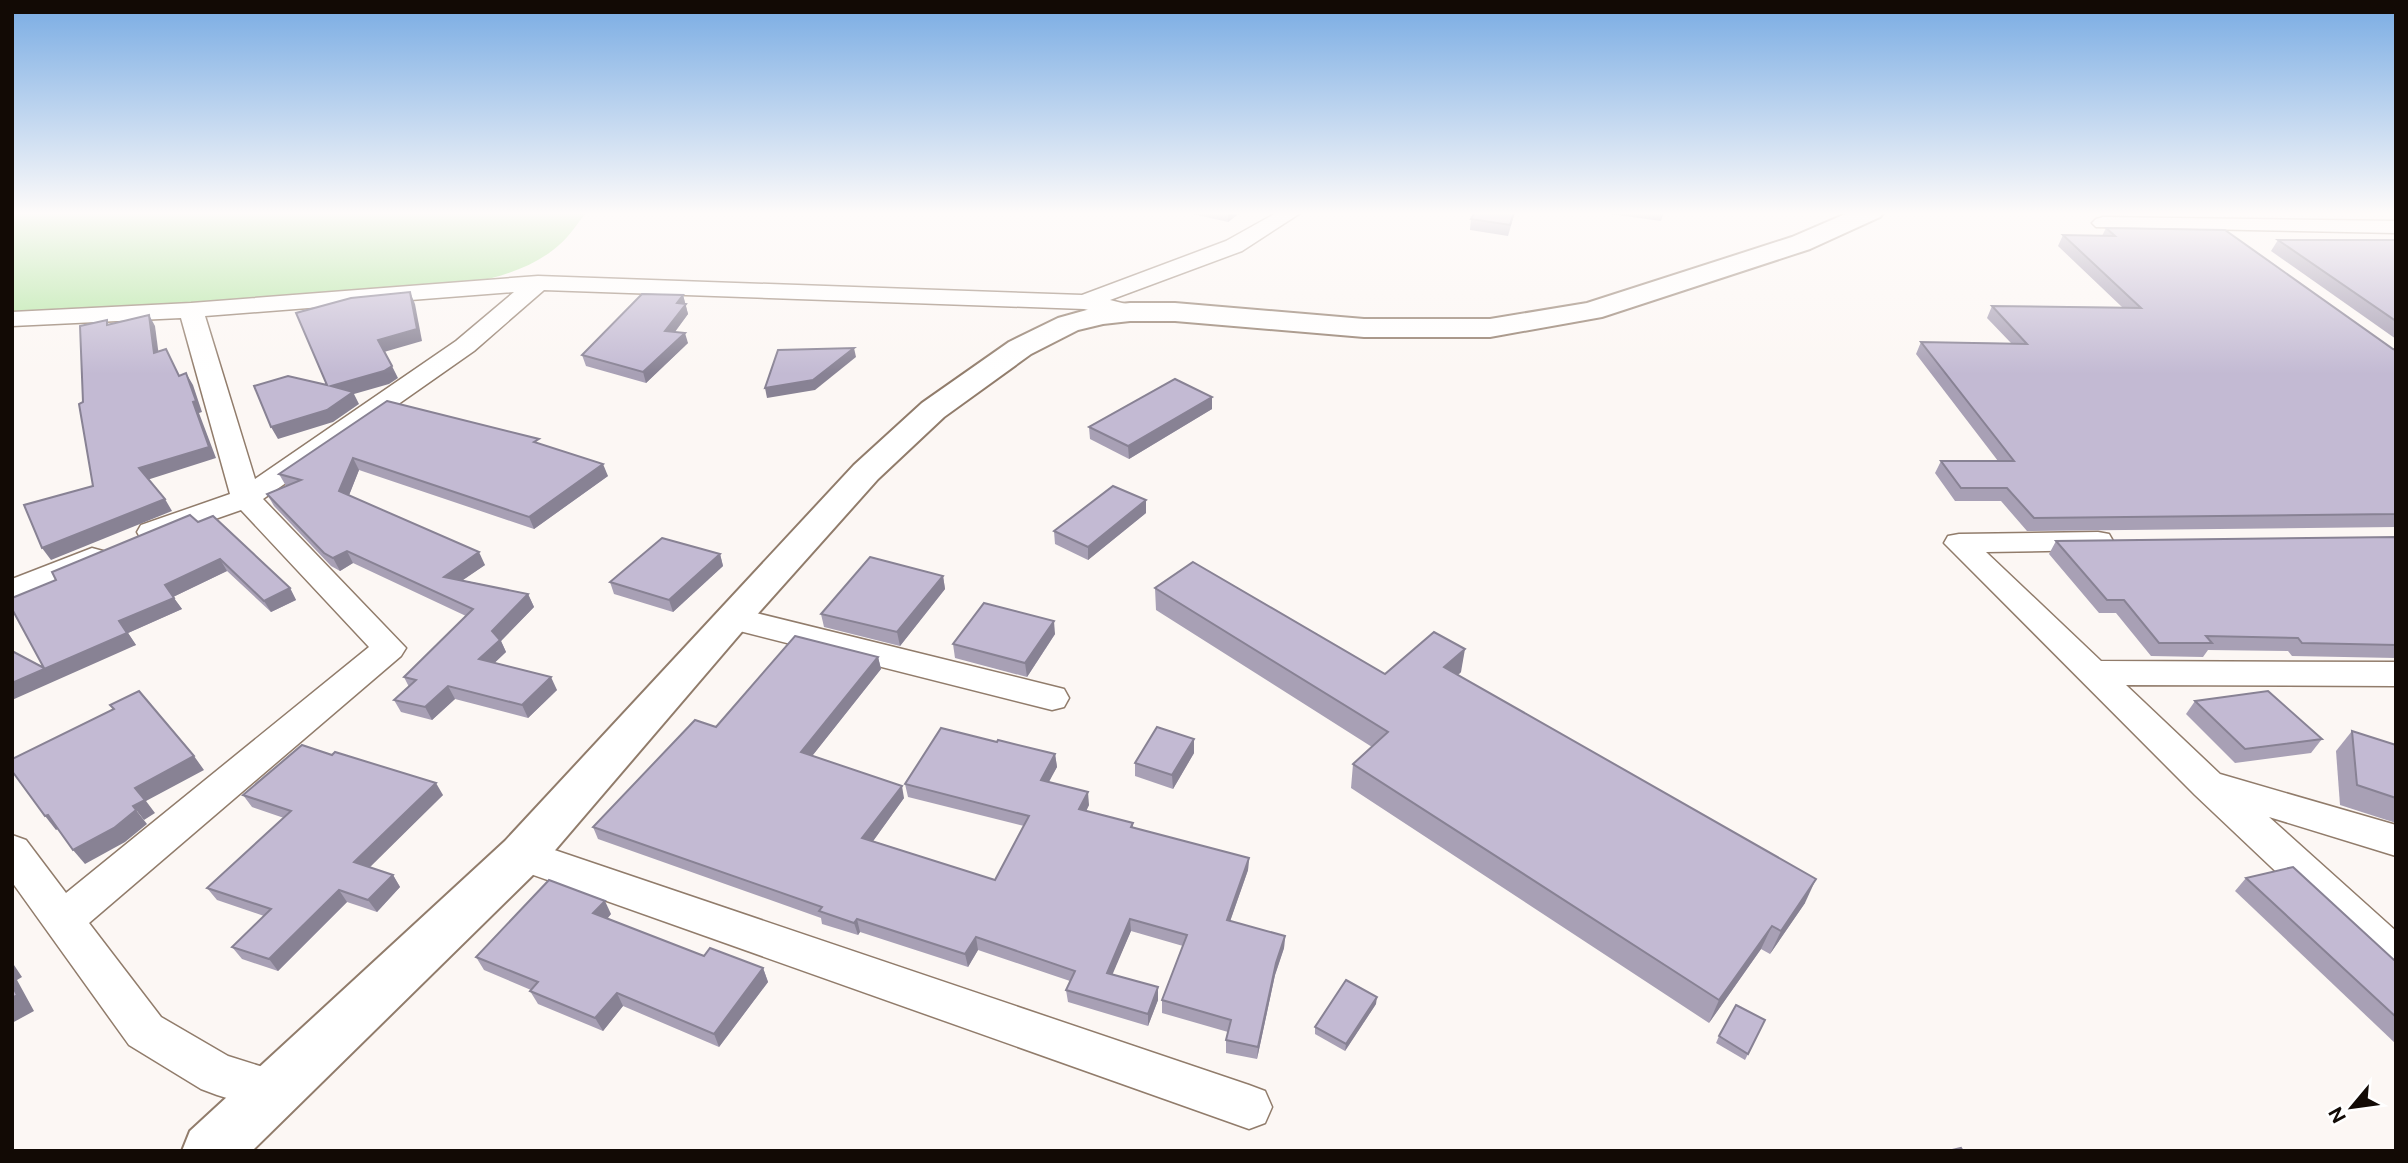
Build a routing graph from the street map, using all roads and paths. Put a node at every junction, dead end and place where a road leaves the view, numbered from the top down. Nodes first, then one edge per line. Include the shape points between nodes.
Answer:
1 (1180, 266) edge
2 (1729, 266) edge
3 (538, 283) junction
4 (1084, 302) junction
5 (191, 310) junction
6 (1130, 312) junction
7 (12, 319) edge
8 (246, 498) junction
9 (2123, 541) edge
10 (12, 591) edge
11 (732, 618) junction
12 (2091, 673) junction
13 (2396, 674) edge
14 (1052, 698) dead end
15 (2208, 785) junction
16 (2396, 841) edge
17 (12, 851) edge
18 (522, 855) junction
19 (61, 921) junction
20 (2396, 958) edge
21 (276, 1091) junction
22 (1249, 1107) dead end
23 (211, 1151) edge

1 - 4 street
2 - 6 street via 1592,311 1490,328 1364,328
3 - 4 street
3 - 5 street
3 - 8 street via 465,346
4 - 6 street
5 - 7 street
5 - 8 street
6 - 11 street via 1068,324 1020,348 933,410 866,472
8 - 10 street
8 - 19 street via 389,648
9 - 12 street via 1959,543
11 - 14 street
11 - 18 street
12 - 13 street
12 - 15 street
15 - 16 street
15 - 20 street
17 - 19 street
18 - 21 street
18 - 22 street
19 - 21 street via 145,1031 217,1074
21 - 23 street

